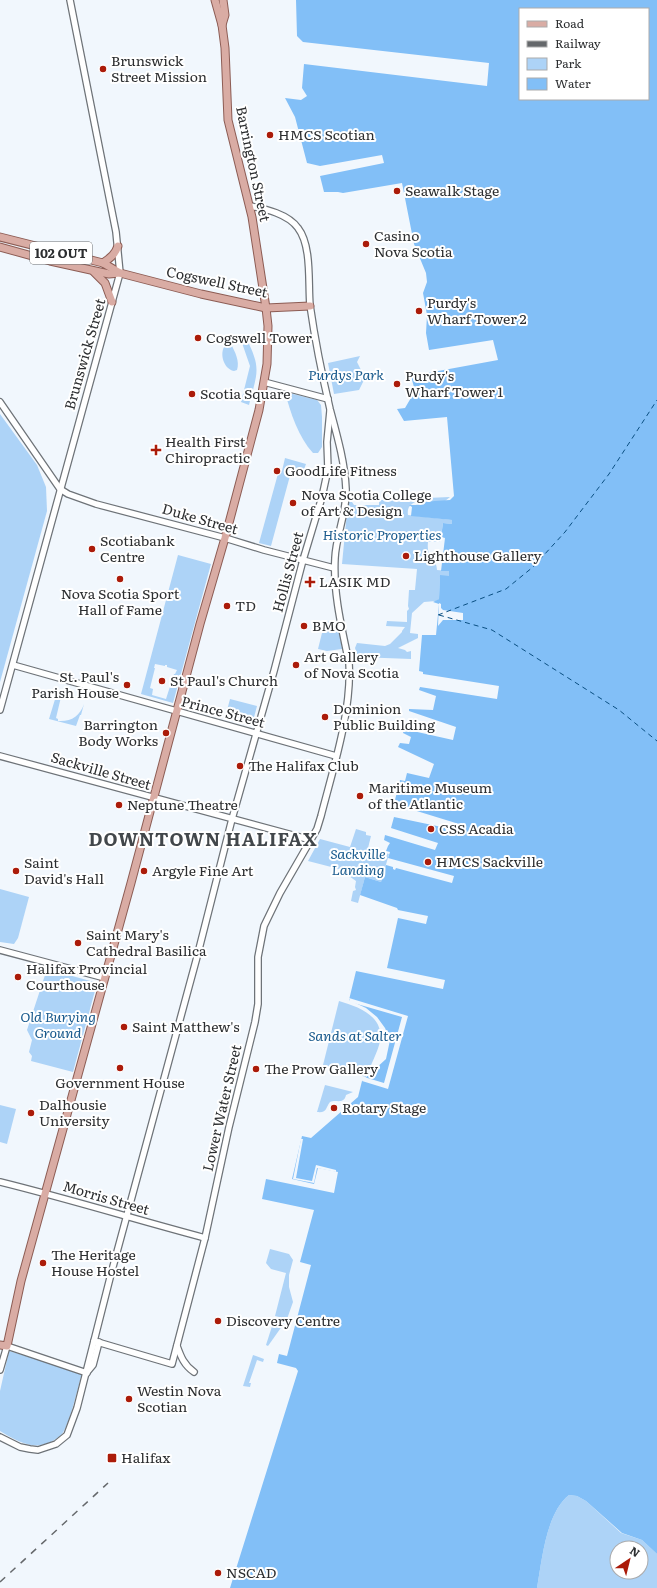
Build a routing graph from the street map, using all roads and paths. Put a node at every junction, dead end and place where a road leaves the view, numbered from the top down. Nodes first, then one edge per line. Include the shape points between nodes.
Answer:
1 (70, 0) edge
2 (215, 0) edge
3 (223, 0) edge
4 (222, 25) junction
5 (250, 206) junction
6 (0, 237) edge
7 (118, 246) junction
8 (0, 247) edge
9 (103, 263) junction
10 (90, 270) junction
11 (120, 273) junction
12 (112, 302) junction
13 (310, 306) junction
14 (266, 308) junction
15 (264, 382) junction
16 (328, 399) junction
17 (0, 402) edge
18 (330, 408) junction
19 (60, 489) junction
20 (225, 538) junction
21 (303, 560) junction
22 (334, 568) junction
23 (13, 665) junction
24 (0, 710) edge
25 (177, 712) junction
26 (256, 733) junction
27 (0, 756) edge
28 (336, 756) junction
29 (154, 798) junction
30 (232, 819) junction
31 (311, 840) junction
32 (0, 950) edge
33 (105, 978) junction
34 (0, 1182) edge
35 (46, 1193) junction
36 (126, 1217) junction
37 (205, 1238) junction
38 (96, 1342) junction
39 (3, 1345) edge
40 (177, 1345) junction
41 (0, 1370) edge
42 (194, 1372) dead end
43 (87, 1373) junction
44 (0, 1436) edge

1 - 7 street, Brunswick Street
2 - 4 main road, Barrington Street
3 - 4 main road, Barrington Street via 225,15
4 - 5 main road, Barrington Street via 228,120
5 - 13 street, Lower Water Street via 284,217 295,224 301,232 306,250
5 - 14 main road, Barrington Street
6 - 9 main road, Cogswell Street / 102 OUT
7 - 9 main road via 112,257
7 - 11 street, Brunswick Street
8 - 10 main road, Cogswell Street
9 - 11 main road, Cogswell Street / 102 OUT
10 - 11 main road, Cogswell Street via 109,274
10 - 12 main road via 105,283
11 - 12 street, Brunswick Street
11 - 14 main road, Cogswell Street / 102 OUT
12 - 19 street, Brunswick Street
13 - 14 main road, Cogswell Street
13 - 16 street, Lower Water Street
14 - 15 main road, Barrington Street via 267,364
15 - 16 street
15 - 20 main road, Barrington Street
16 - 18 street, Lower Water Street
17 - 19 street
18 - 21 street, Hollis Street via 328,469
18 - 22 street, Lower Water Street via 346,490
19 - 20 street, Duke Street via 96,504
19 - 23 street, Brunswick Street
20 - 21 street, Duke Street
20 - 25 main road, Barrington Street
21 - 22 street, Duke Street
21 - 26 street, Hollis Street
22 - 28 street, Lower Water Street via 350,676
23 - 24 street, Brunswick Street
23 - 25 street, Prince Street
25 - 26 street, Prince Street
25 - 29 main road, Barrington Street
26 - 28 street, Prince Street
26 - 30 street, Hollis Street
27 - 29 street, Sackville Street
28 - 31 street, Lower Water Street via 321,816
29 - 30 street, Sackville Street
29 - 33 main road, Barrington Street
30 - 31 street, Sackville Street
30 - 36 street, Hollis Street
31 - 37 street, Lower Water Street via 264,926 258,957 257,1009
32 - 33 street
33 - 35 main road, Barrington Street
34 - 35 street, Morris Street
35 - 36 street, Morris Street
35 - 39 main road, Barrington Street
36 - 37 street, Morris Street
36 - 38 street, Hollis Street
37 - 40 street, Lower Water Street
38 - 40 street, Lower Water Street via 172,1364
38 - 43 street via 92,1365
39 - 41 street
39 - 43 street
40 - 42 street via 182,1360
43 - 44 street via 70,1429 56,1444 38,1450 30,1449 20,1447

